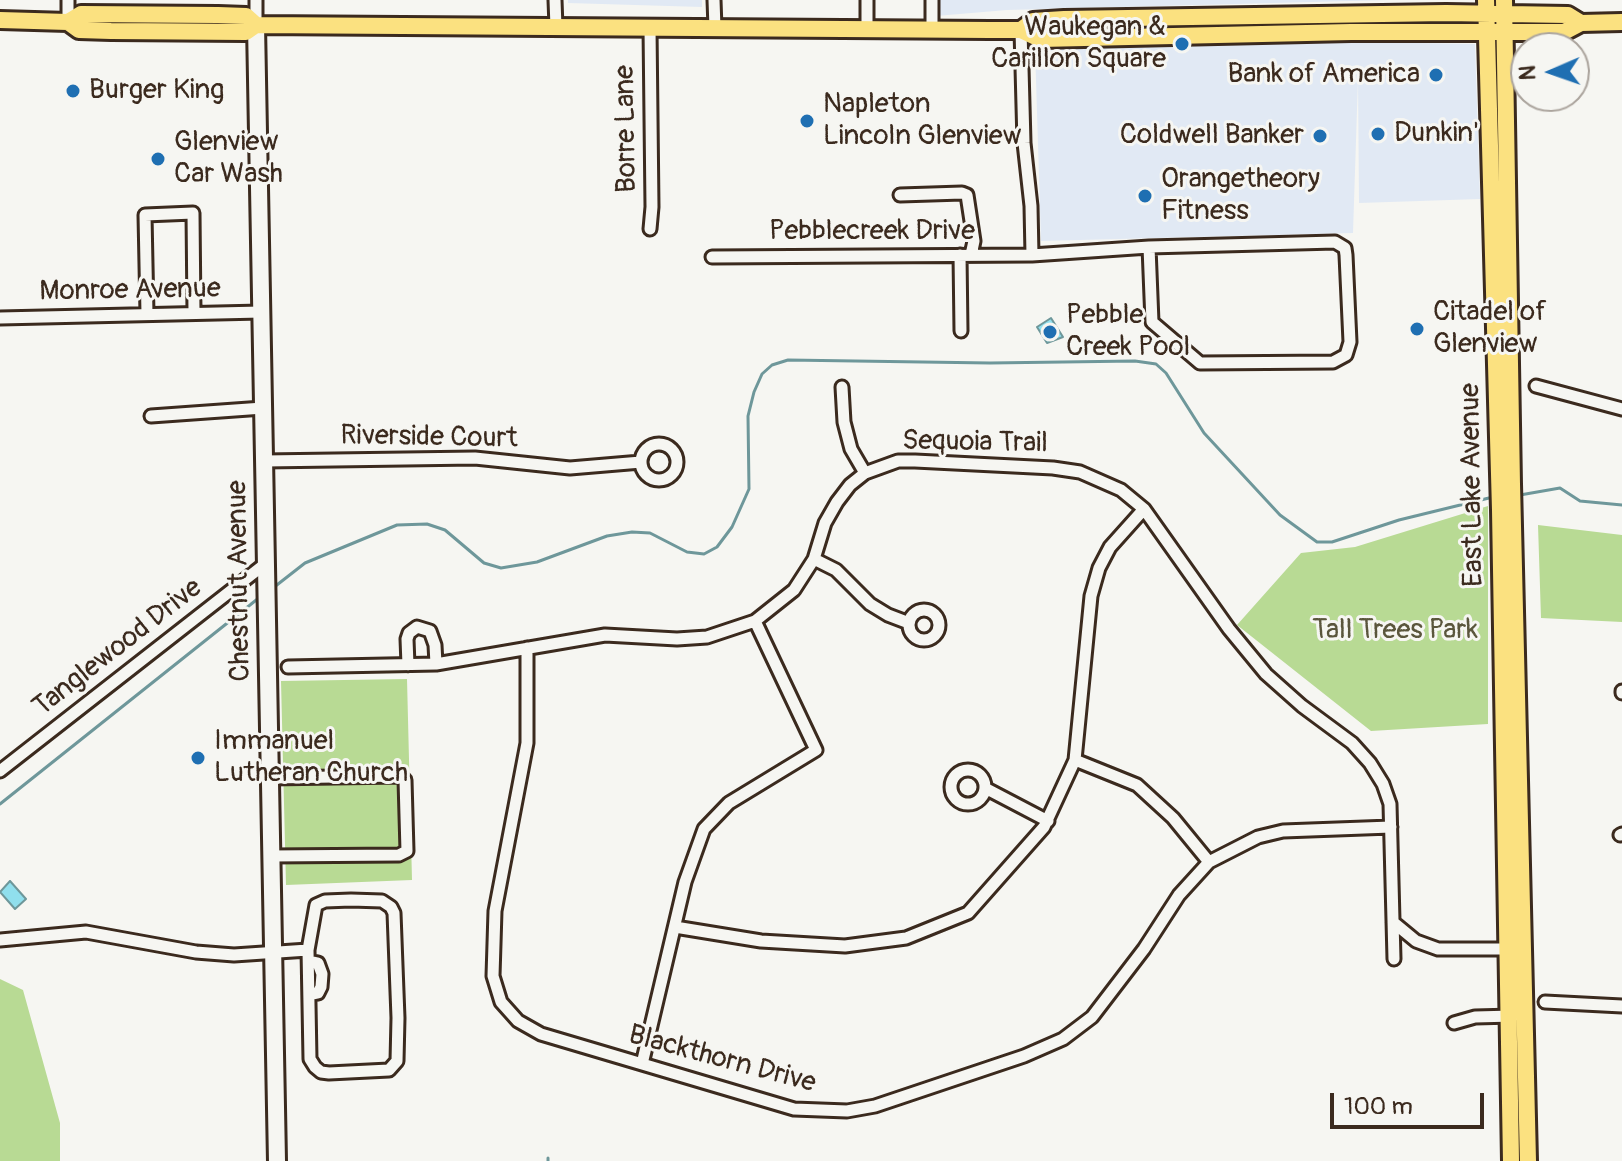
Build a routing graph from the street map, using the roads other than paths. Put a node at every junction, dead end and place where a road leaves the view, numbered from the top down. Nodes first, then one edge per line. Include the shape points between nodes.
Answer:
1 (68, 0) edge
2 (256, 0) edge
3 (555, 0) edge
4 (714, 0) edge
5 (867, 0) edge
6 (932, 0) edge
7 (1474, 0) edge
8 (1515, 0) edge
9 (1486, 7) edge
10 (1504, 7) edge
11 (1446, 13) junction
12 (1542, 15) junction
13 (0, 20) edge
14 (68, 22) junction
15 (1622, 22) edge
16 (1581, 23) junction
17 (256, 25) junction
18 (556, 27) junction
19 (650, 28) junction
20 (715, 28) junction
21 (867, 29) junction
22 (932, 30) junction
23 (1021, 30) junction
24 (1444, 32) junction
25 (1487, 32) junction
26 (1505, 32) junction
27 (1510, 32) edge
28 (1564, 32) edge
29 (1487, 62) junction
30 (1510, 66) edge
31 (1505, 77) junction
32 (900, 195) dead end
33 (650, 229) dead end
34 (1149, 247) junction
35 (965, 255) junction
36 (1032, 255) junction
37 (712, 257) dead end
38 (261, 312) junction
39 (194, 313) junction
40 (147, 314) junction
41 (0, 318) edge
42 (961, 331) dead end
43 (1536, 386) dead end
44 (842, 387) dead end
45 (263, 408) junction
46 (1622, 409) edge
47 (151, 416) dead end
48 (264, 461) junction
49 (641, 462) dead end
50 (865, 473) junction
51 (1505, 484) junction
52 (1144, 509) junction
53 (814, 559) junction
54 (265, 571) junction
55 (755, 621) junction
56 (909, 623) dead end
57 (527, 648) junction
58 (436, 664) junction
59 (408, 665) junction
60 (288, 667) dead end
61 (1075, 760) junction
62 (0, 771) edge
63 (270, 778) junction
64 (985, 788) dead end
65 (1048, 821) junction
66 (1391, 827) junction
67 (271, 856) junction
68 (1209, 862) junction
69 (1393, 922) junction
70 (675, 927) junction
71 (0, 940) edge
72 (1515, 949) junction
73 (273, 954) junction
74 (309, 955) junction
75 (1394, 959) dead end
76 (1545, 1002) dead end
77 (1622, 1006) edge
78 (1516, 1016) junction
79 (1454, 1023) dead end
80 (642, 1064) junction
81 (277, 1161) edge
82 (1511, 1161) edge
83 (1528, 1161) edge

1 - 14 street
2 - 17 street, Chestnut Avenue
3 - 18 street
4 - 20 street
5 - 21 street
6 - 22 street
7 - 11 main road
8 - 12 main road
9 - 10 main road
9 - 11 main road
9 - 25 main road, East Lake Avenue
10 - 12 main road
10 - 26 main road, East Lake Avenue
11 - 23 main road via 1064,19 1033,21
12 - 16 main road via 1568,15
13 - 14 main road
14 - 17 main road via 81,14 218,15 246,16
15 - 16 main road
16 - 28 main road
17 - 18 main road
17 - 38 street, Chestnut Avenue
18 - 19 main road
19 - 20 main road
19 - 33 street, Borre Lane
20 - 21 main road
21 - 22 main road
22 - 23 main road
23 - 24 main road via 1040,39
23 - 36 street
24 - 25 main road
24 - 29 main road via 1473,42
25 - 26 main road
25 - 29 main road, East Lake Avenue
26 - 27 main road
26 - 31 main road, East Lake Avenue
29 - 51 main road, East Lake Avenue
30 - 31 main road
31 - 51 main road, East Lake Avenue
32 - 35 street via 967,195 974,241
34 - 34 street, Pebblecreek Drive via 1152,322 1195,360 1206,365 1333,362 1349,351 1346,255 1341,245
34 - 36 street, Pebblecreek Drive
35 - 36 street, Pebblecreek Drive
35 - 37 street, Pebblecreek Drive
35 - 42 street
38 - 39 street, Monroe Avenue
38 - 45 street, Chestnut Avenue
39 - 40 street, Monroe Avenue
39 - 40 street via 193,213 145,215
40 - 41 street, Monroe Avenue
43 - 46 street
44 - 50 street via 851,449
45 - 47 street
45 - 48 street, Chestnut Avenue
48 - 49 street, Riverside Court via 475,458 570,468
48 - 54 street, Chestnut Avenue
50 - 52 street, Sequoia Trail via 898,461 1053,468 1102,480
50 - 53 street, Sequoia Trail via 837,502
51 - 72 main road, East Lake Avenue
52 - 61 street via 1110,547 1091,596
52 - 66 street, Sequoia Trail via 1266,674 1370,763 1390,804
53 - 55 street, Sequoia Trail via 794,590
53 - 56 street via 836,570 870,604
54 - 62 street, Tanglewood Drive
54 - 63 street, Chestnut Avenue
55 - 57 street, Sequoia Trail via 707,637 605,635
55 - 70 street via 816,750 729,803 704,829
57 - 58 street, Sequoia Trail
57 - 80 street, Blackthorn Drive via 527,743 495,911 493,976 501,1002 518,1021 541,1034
58 - 59 street, Sequoia Trail
58 - 59 street via 430,631 417,627 407,639
59 - 60 street, Sequoia Trail
61 - 65 street
61 - 68 street via 1150,795
63 - 67 street, Chestnut Avenue
63 - 67 street via 400,776 405,780 407,851
64 - 65 street
65 - 70 street via 968,913 906,938 845,946 761,941
66 - 68 street, Blackthorn Drive via 1283,831 1258,837
66 - 69 street, Sequoia Trail
67 - 73 street, Chestnut Avenue
68 - 80 street, Blackthorn Drive via 1179,895 1092,1017 1063,1039 1024,1056 847,1111 794,1109
69 - 72 street via 1416,941 1438,949
69 - 75 street, Sequoia Trail
70 - 80 street
71 - 73 street via 86,932 196,952
72 - 78 main road, East Lake Avenue
73 - 74 street
73 - 81 street, Chestnut Avenue
74 - 74 street via 316,905 382,901 391,907 398,1018 395,1065 384,1071 329,1073 315,1067 310,1059
76 - 77 street
78 - 79 street
78 - 82 main road, East Lake Avenue
78 - 83 main road, East Lake Avenue

